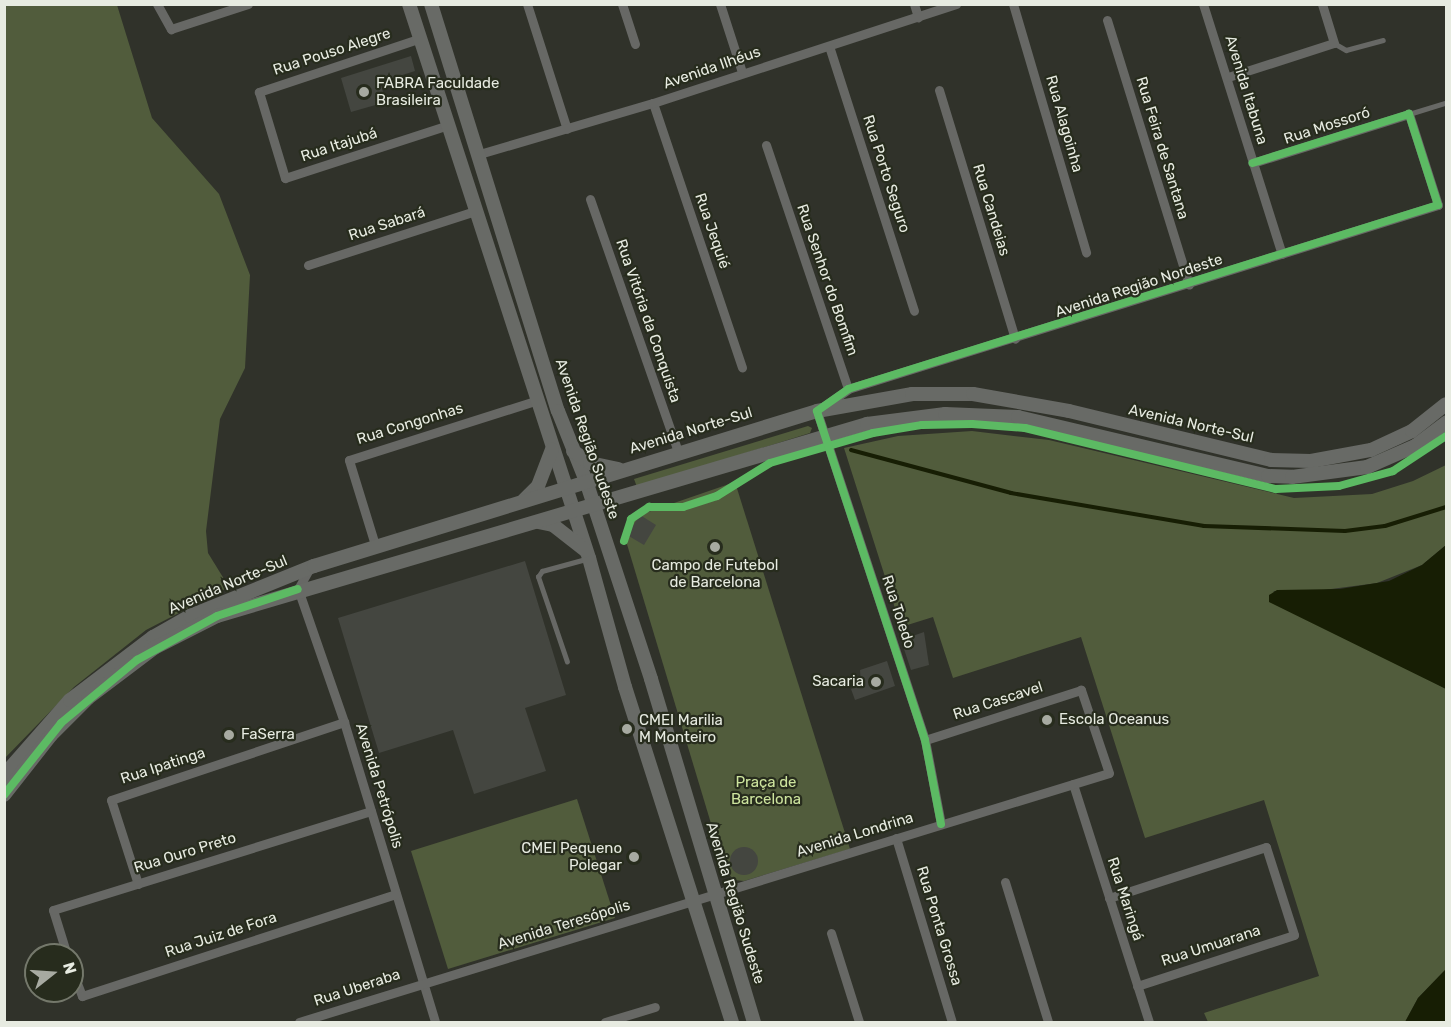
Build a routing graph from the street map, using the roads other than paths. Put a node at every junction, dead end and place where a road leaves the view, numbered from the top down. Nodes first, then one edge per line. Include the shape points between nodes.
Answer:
1 (157, 4) edge
2 (248, 4) edge
3 (410, 4) edge
4 (431, 4) edge
5 (526, 4) edge
6 (622, 4) edge
7 (720, 4) edge
8 (914, 4) edge
9 (956, 4) edge
10 (1013, 4) edge
11 (1203, 4) edge
12 (1322, 4) edge
13 (918, 17) junction
14 (1107, 20) dead end
15 (421, 38) junction
16 (1383, 40) dead end
17 (1335, 43) junction
18 (635, 44) dead end
19 (829, 46) junction
20 (742, 72) junction
21 (1228, 77) junction
22 (939, 90) dead end
23 (653, 103) junction
24 (1446, 104) edge
25 (1408, 114) junction
26 (448, 125) junction
27 (567, 129) junction
28 (272, 132) joint
29 (766, 145) dead end
30 (476, 155) junction
31 (1253, 163) junction
32 (590, 199) dead end
33 (475, 212) junction
34 (1086, 252) dead end
35 (1282, 254) junction
36 (308, 265) dead end
37 (1188, 285) junction
38 (914, 311) dead end
39 (1015, 339) junction
40 (742, 368) dead end
41 (848, 390) junction
42 (536, 401) junction
43 (1446, 404) edge
44 (818, 411) junction
45 (1446, 423) edge
46 (827, 435) junction
47 (552, 450) junction
48 (573, 451) junction
49 (678, 452) junction
50 (623, 469) junction
51 (586, 481) junction
52 (566, 488) junction
53 (628, 496) junction
54 (523, 501) junction
55 (595, 507) junction
56 (574, 512) junction
57 (536, 521) junction
58 (602, 533) junction
59 (376, 548) junction
60 (587, 555) junction
61 (314, 566) junction
62 (298, 589) junction
63 (638, 639) junction
64 (614, 647) junction
65 (567, 662) dead end
66 (651, 679) junction
67 (625, 687) junction
68 (344, 722) junction
69 (924, 740) junction
70 (1109, 773) joint
71 (4, 775) edge
72 (1073, 784) junction
73 (4, 795) edge
74 (371, 811) junction
75 (941, 824) junction
76 (896, 838) junction
77 (1005, 882) dead end
78 (138, 884) junction
79 (396, 894) junction
80 (714, 895) junction
81 (1108, 898) junction
82 (694, 902) junction
83 (831, 933) dead end
84 (63, 943) edge
85 (423, 983) junction
86 (1137, 986) junction
87 (84, 995) edge
88 (655, 1007) dead end
89 (299, 1023) edge
90 (435, 1023) edge
91 (605, 1023) edge
92 (732, 1023) edge
93 (754, 1023) edge
94 (859, 1023) edge
95 (952, 1023) edge
96 (1048, 1023) edge
97 (1149, 1023) edge

1 - 2 street via 171,29
3 - 15 main road
4 - 30 main road, Avenida Região Sudeste
5 - 27 street
6 - 18 street
7 - 20 street
8 - 13 street
9 - 13 street, Avenida Ilhéus
10 - 34 street, Rua Alagoinha
11 - 21 street, Avenida Itabuna
12 - 17 street
13 - 19 street, Avenida Ilhéus
14 - 37 street, Rua Feira de Santana
15 - 26 main road
15 - 28 street, Rua Pouso Alegre via 259,92
16 - 17 lane via 1346,50
17 - 21 street
19 - 20 street, Avenida Ilhéus
19 - 38 street, Rua Porto Seguro
20 - 23 street, Avenida Ilhéus
21 - 31 street, Avenida Itabuna
22 - 39 street, Rua Candeias
23 - 27 street, Avenida Ilhéus
23 - 40 street, Rua Jequié
24 - 25 lane
25 - 31 street, Rua Mossoró
25 - 35 street, Avenida Região Nordeste via 1438,204
26 - 28 street, Rua Itajubá via 285,178
26 - 33 main road
27 - 30 street, Avenida Ilhéus
29 - 41 street, Rua Senhor do Bomfim
30 - 48 main road, Avenida Região Sudeste
31 - 35 street, Avenida Itabuna
32 - 49 street, Rua Vitória da Conquista
33 - 36 street, Rua Sabará
33 - 42 main road
35 - 37 street, Avenida Região Nordeste
37 - 39 street, Avenida Região Nordeste
39 - 41 street, Avenida Região Nordeste
41 - 44 street
42 - 47 main road
42 - 59 street, Rua Congonhas via 349,460
43 - 44 main road, Avenida Norte-Sul via 1412,431 1371,450 1311,461 1271,460 1069,411 973,394 912,394
44 - 46 street, Rua Toledo
44 - 49 main road, Avenida Norte-Sul
45 - 46 main road, Avenida Norte-Sul via 1415,446 1367,467 1292,477 1268,476 1054,424 994,415 918,416
46 - 53 main road, Avenida Norte-Sul
46 - 69 street, Rua Toledo
47 - 52 main road
47 - 54 main road via 538,486
48 - 50 main road via 590,463
48 - 51 main road, Avenida Região Sudeste
49 - 50 main road, Avenida Norte-Sul
50 - 51 main road, Avenida Norte-Sul
51 - 52 main road, Avenida Norte-Sul
51 - 55 main road, Avenida Região Sudeste
52 - 54 main road, Avenida Norte-Sul
52 - 56 main road
53 - 55 main road, Avenida Norte-Sul
53 - 58 main road via 605,513
54 - 59 main road, Avenida Norte-Sul
55 - 56 main road, Avenida Norte-Sul
55 - 58 main road, Avenida Região Sudeste
56 - 57 main road, Avenida Norte-Sul
56 - 60 main road
57 - 60 main road via 554,525
57 - 62 main road, Avenida Norte-Sul
58 - 63 main road, Avenida Região Sudeste
59 - 61 main road, Avenida Norte-Sul
60 - 64 main road
60 - 65 lane via 542,571 538,577
61 - 62 street via 302,575
61 - 71 main road, Avenida Norte-Sul via 190,616 153,638 70,700
62 - 68 street, Avenida Petrópolis
62 - 73 main road, Avenida Norte-Sul via 217,615 137,660 61,723
63 - 64 main road via 626,638
63 - 66 main road, Avenida Região Sudeste
64 - 67 main road
66 - 67 main road
66 - 80 main road, Avenida Região Sudeste
67 - 82 main road
68 - 74 street, Avenida Petrópolis
68 - 78 street, Rua Ipatinga via 111,800
69 - 70 street, Rua Cascavel via 1081,690
69 - 75 street, Rua Toledo
70 - 72 street, Avenida Londrina
72 - 75 street, Avenida Londrina
72 - 81 street, Rua Maringá
74 - 78 street, Rua Ouro Preto
74 - 79 street, Avenida Petrópolis
75 - 76 street, Avenida Londrina
76 - 80 street, Avenida Londrina
76 - 95 street, Rua Ponta Grossa
77 - 96 street
78 - 84 street, Rua Ouro Preto via 53,910
79 - 85 street, Avenida Petrópolis
79 - 87 street, Rua Juiz de Fora
80 - 82 street, Avenida Teresópolis
80 - 93 main road, Avenida Região Sudeste
81 - 86 street, Rua Maringá
81 - 86 street, Rua Umuarana via 1266,847 1294,935
82 - 85 street, Avenida Teresópolis
82 - 92 main road
83 - 94 street
85 - 89 street, Rua Uberaba
85 - 90 street, Avenida Petrópolis
86 - 97 street, Rua Maringá
88 - 91 street

